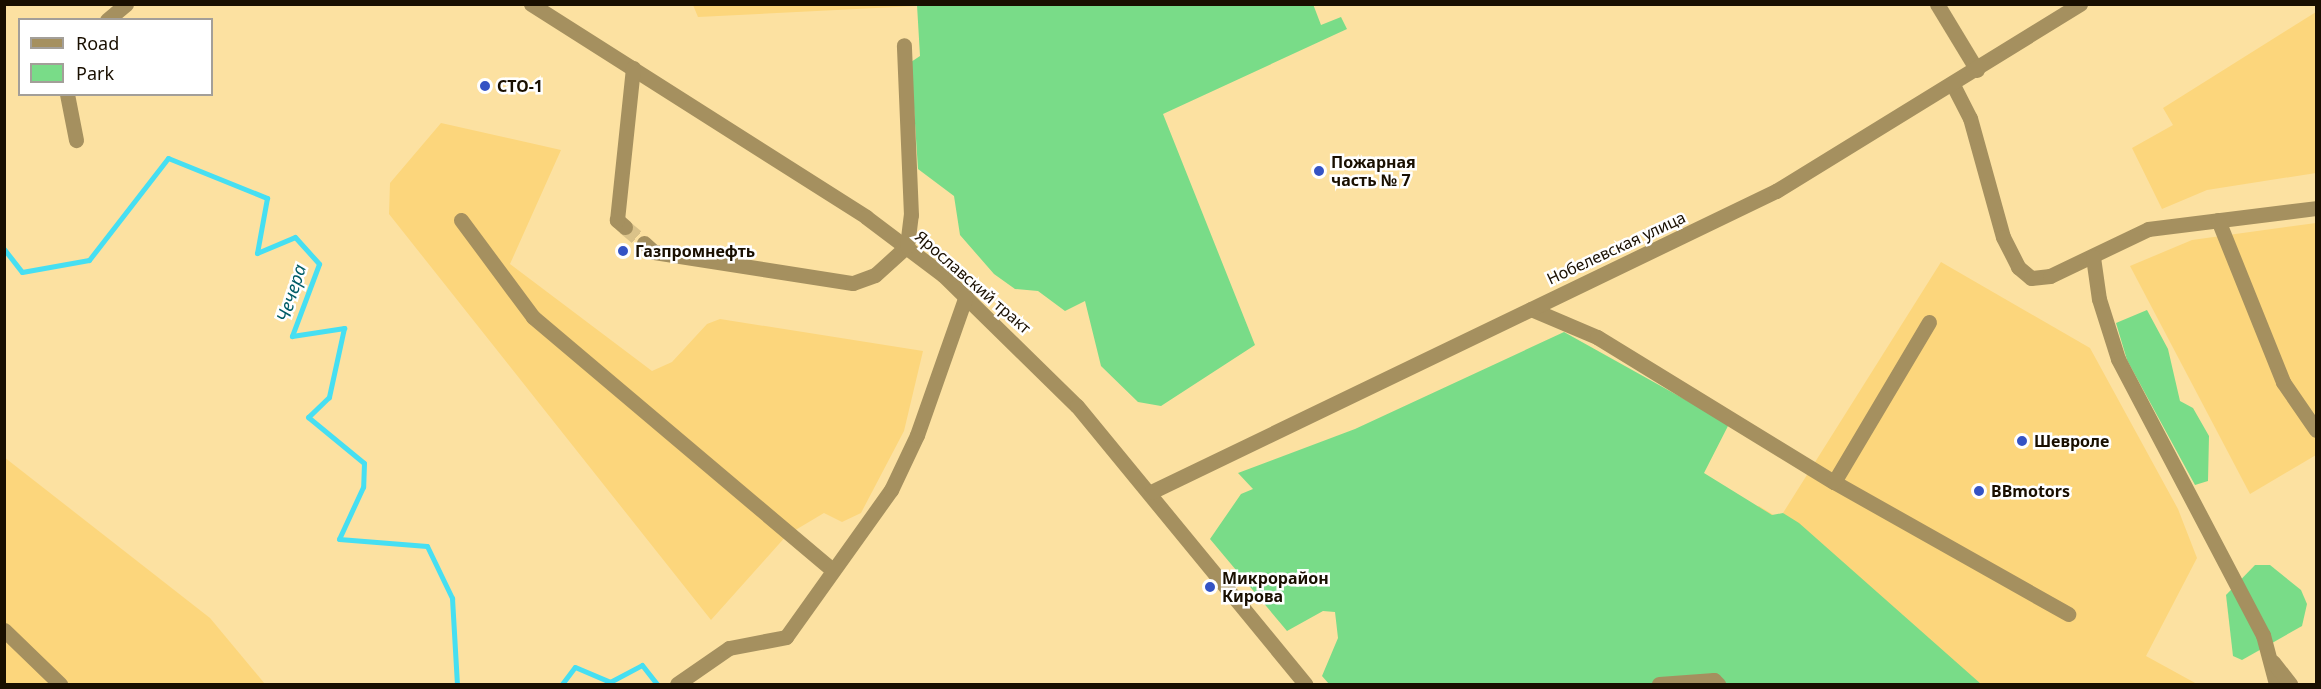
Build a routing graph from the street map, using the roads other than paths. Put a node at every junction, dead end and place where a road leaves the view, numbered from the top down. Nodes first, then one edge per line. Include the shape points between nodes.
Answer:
1 (126, 4) edge
2 (1936, 4) edge
3 (2080, 4) edge
4 (541, 7) edge
5 (109, 18) edge
6 (904, 45) dead end
7 (633, 68) junction
8 (1977, 70) junction
9 (1953, 85) junction
10 (67, 96) edge
11 (76, 140) dead end
12 (2316, 208) edge
13 (461, 220) dead end
14 (2218, 220) junction
15 (625, 227) tunnel mouth
16 (644, 243) tunnel mouth
17 (907, 246) junction
18 (2093, 257) junction
19 (966, 296) junction
20 (1531, 309) junction
21 (1929, 322) dead end
22 (2316, 430) edge
23 (1834, 482) junction
24 (1151, 492) junction
25 (831, 568) junction
26 (2068, 614) dead end
27 (4, 630) edge
28 (2273, 662) junction
29 (60, 684) edge
30 (677, 684) edge
31 (1305, 684) edge
32 (1659, 684) edge
33 (1718, 684) edge
34 (2276, 684) edge
35 (2290, 684) edge

1 - 5 street
2 - 8 street
3 - 8 street, Нобелевская улица
4 - 7 street, Ярославский тракт
6 - 17 street via 911,215
7 - 15 street via 617,220
7 - 17 street, Ярославский тракт
8 - 9 street, Нобелевская улица
9 - 18 street via 1970,118 2003,237 2018,267 2031,278 2050,276
9 - 20 street, Нобелевская улица via 1776,191
10 - 11 street
12 - 14 street
13 - 25 street via 532,317
14 - 18 street via 2148,230
14 - 22 street via 2283,382
16 - 17 street via 654,252 853,283 876,275
17 - 19 street, Ярославский тракт
18 - 28 street via 2099,298 2118,359
19 - 24 street, Ярославский тракт via 1041,366
19 - 25 street via 917,435 891,490
20 - 23 street via 1597,337
20 - 24 street, Нобелевская улица
21 - 23 street
23 - 26 street
24 - 31 street, Ярославский тракт
25 - 30 street via 786,637 729,648
27 - 29 street
28 - 34 street
28 - 35 street
32 - 33 street via 1714,680

